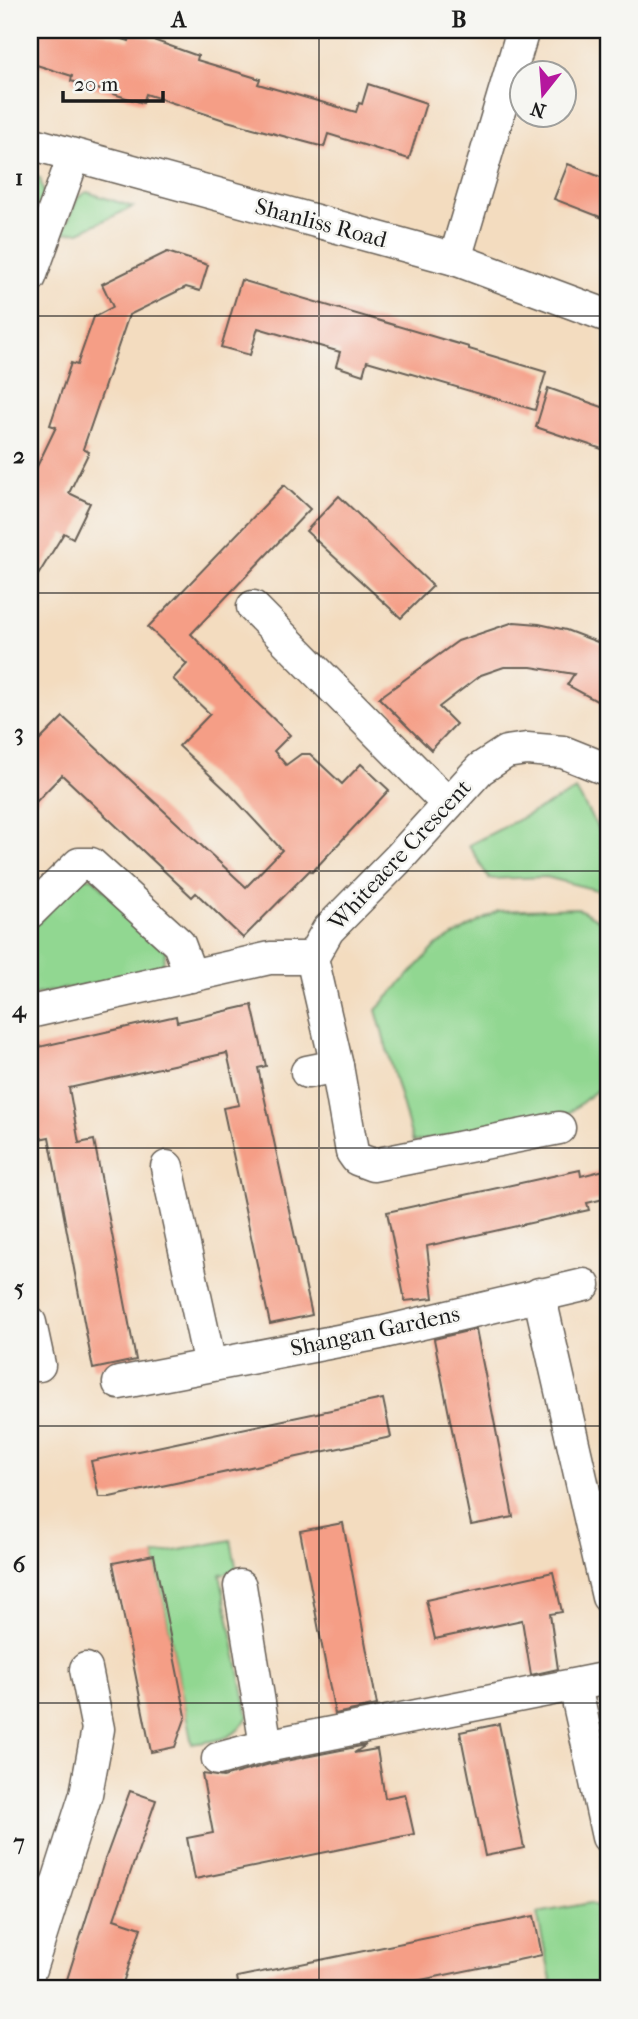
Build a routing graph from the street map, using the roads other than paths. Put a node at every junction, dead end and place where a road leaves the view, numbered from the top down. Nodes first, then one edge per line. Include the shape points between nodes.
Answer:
1 (523, 30) edge
2 (30, 143) edge
3 (74, 156) junction
4 (455, 259) junction
5 (30, 277) edge
6 (608, 316) edge
7 (254, 607) dead end
8 (608, 771) edge
9 (448, 804) junction
10 (30, 912) edge
11 (312, 958) junction
12 (191, 976) junction
13 (30, 1012) edge
14 (559, 1128) dead end
15 (167, 1167) dead end
16 (584, 1285) dead end
17 (539, 1294) junction
18 (30, 1323) edge
19 (39, 1365) dead end
20 (210, 1365) junction
21 (119, 1383) dead end
22 (240, 1586) dead end
23 (608, 1597) edge
24 (86, 1669) dead end
25 (608, 1678) edge
26 (575, 1686) junction
27 (265, 1746) junction
28 (218, 1759) dead end
29 (608, 1837) edge
30 (30, 1969) edge

1 - 4 street
2 - 3 street, Shanliss Road
3 - 4 street, Shanliss Road
3 - 5 street
4 - 6 street, Shanliss Road
7 - 9 street
8 - 9 street, Whiteacre Crescent via 563,752 527,748 506,752 480,769
9 - 11 street, Whiteacre Crescent via 328,930
10 - 12 street via 79,864 91,864 179,944
11 - 12 street via 270,958
11 - 14 street via 322,1069 357,1159 373,1165
12 - 13 street
15 - 20 street
16 - 17 street, Shangan Gardens
17 - 20 street, Shangan Gardens via 380,1333
17 - 23 street
18 - 19 street
20 - 21 street, Shangan Gardens
22 - 27 street
24 - 30 street via 98,1729 86,1794
25 - 26 street
26 - 27 street
26 - 29 street
27 - 28 street

